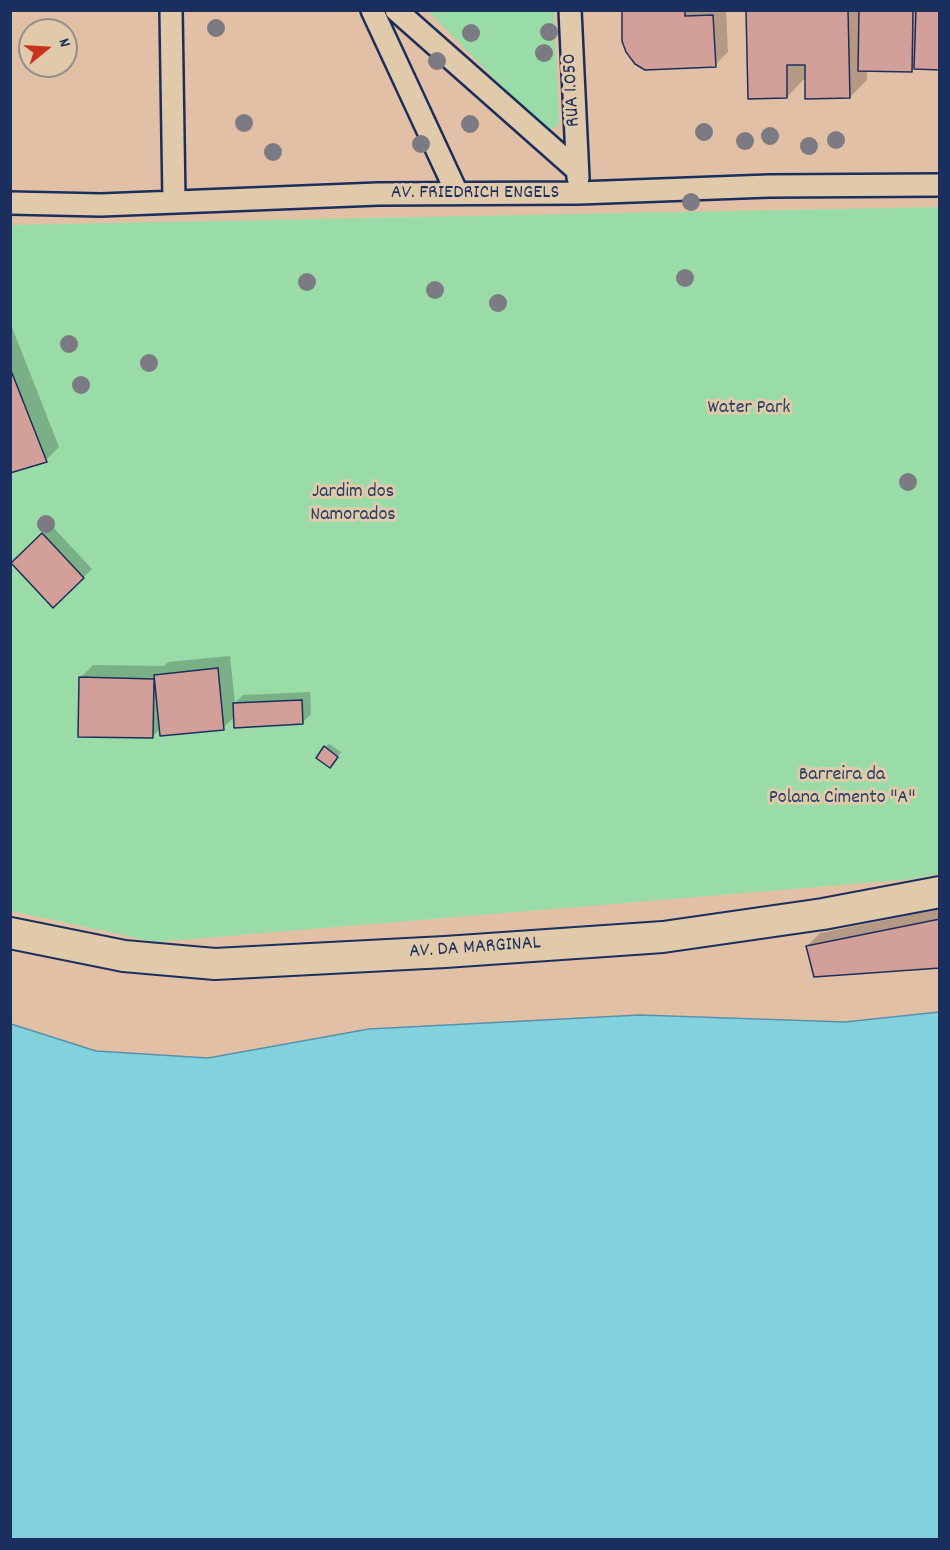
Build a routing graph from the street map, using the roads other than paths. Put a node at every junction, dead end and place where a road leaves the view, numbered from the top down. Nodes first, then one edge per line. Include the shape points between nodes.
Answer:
1 (171, 10) edge
2 (372, 10) edge
3 (396, 10) edge
4 (570, 10) edge
5 (577, 170) junction
6 (939, 184) edge
7 (457, 193) junction
8 (579, 193) junction
9 (174, 201) junction
10 (10, 203) edge
11 (939, 892) edge
12 (10, 933) edge

1 - 9 street
2 - 7 street
3 - 5 street
4 - 5 street, RUA 1.050
5 - 8 street, RUA 1.050
6 - 8 street, AV. FRIEDRICH ENGELS
7 - 8 street, AV. FRIEDRICH ENGELS
7 - 9 street, AV. FRIEDRICH ENGELS
9 - 10 street, AV. FRIEDRICH ENGELS via 101,205
11 - 12 main road, AV. DA MARGINAL via 823,914 663,936 215,964 124,956

